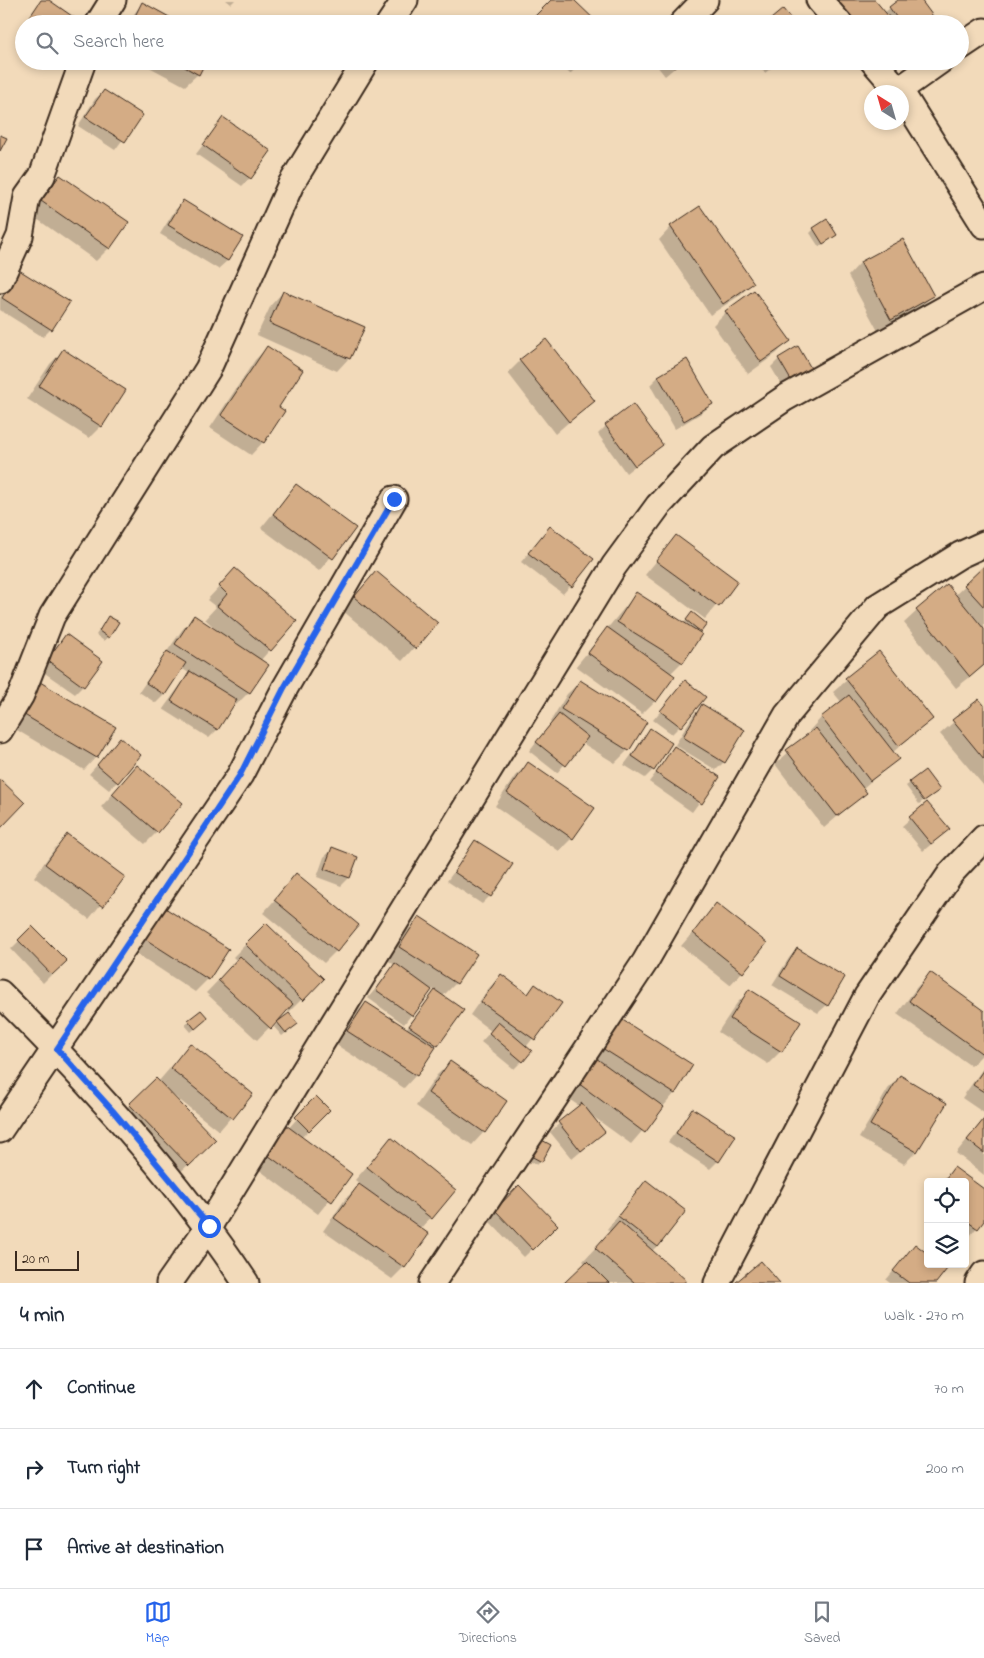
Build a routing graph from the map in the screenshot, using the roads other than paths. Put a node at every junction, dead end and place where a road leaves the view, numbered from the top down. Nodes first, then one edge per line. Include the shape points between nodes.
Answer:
1 (113, 0) edge
2 (404, 0) edge
3 (706, 0) edge
4 (819, 0) edge
5 (104, 15) edge
6 (395, 15) edge
7 (691, 15) edge
8 (832, 15) edge
9 (984, 31) edge
10 (969, 41) edge
11 (80, 70) edge
12 (361, 70) edge
13 (882, 70) edge
14 (928, 70) edge
15 (894, 85) edge
16 (909, 85) edge
17 (909, 106) edge
18 (984, 225) edge
19 (0, 280) edge
20 (984, 287) edge
21 (394, 499) dead end
22 (984, 544) edge
23 (0, 730) edge
24 (984, 838) edge
25 (0, 993) edge
26 (57, 1049) junction
27 (0, 1130) edge
28 (209, 1226) junction
29 (984, 1274) edge
30 (169, 1283) edge
31 (246, 1283) edge
32 (432, 1283) edge
33 (717, 1283) edge
34 (978, 1283) edge

1 - 5 street
2 - 6 street
3 - 7 street
4 - 8 street
9 - 10 street
11 - 19 street via 42,176 27,197 20,236
12 - 23 street via 291,184 208,369 52,616 21,695
13 - 15 street
14 - 16 street
17 - 18 street
20 - 28 street via 785,398 713,447 658,506 609,574
21 - 26 street via 284,688 240,775
22 - 32 street via 960,555 878,606 787,715 645,962
24 - 33 street via 951,873 867,996
25 - 26 street
26 - 27 street
26 - 28 street
28 - 30 street
28 - 31 street
29 - 34 street

